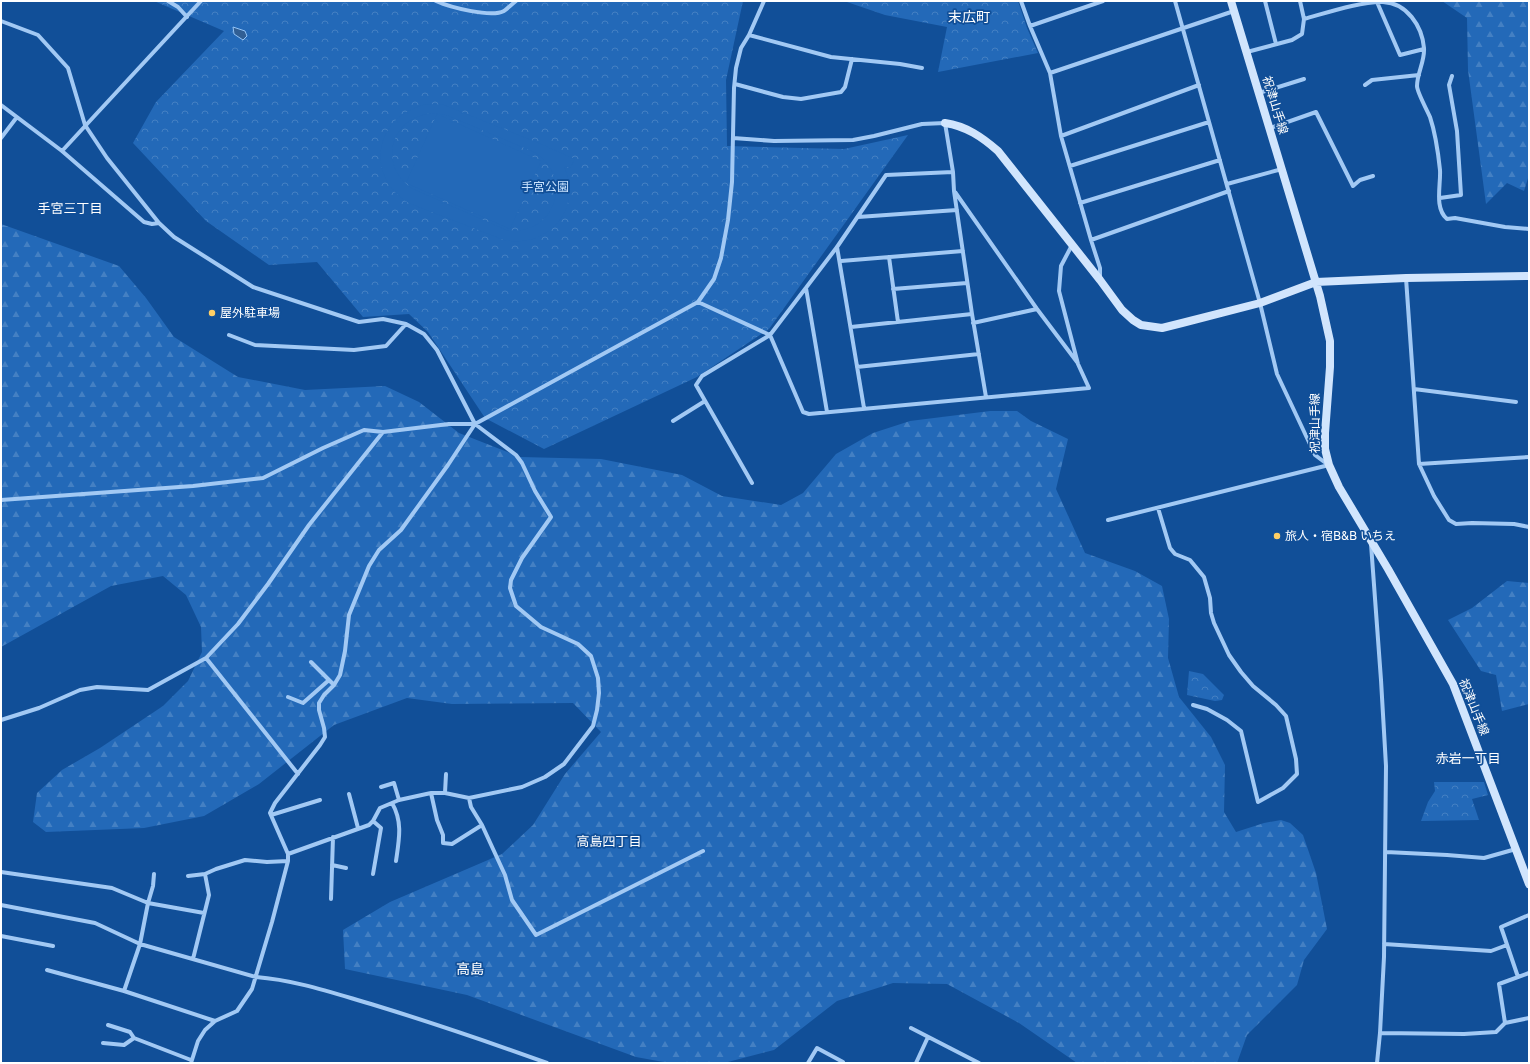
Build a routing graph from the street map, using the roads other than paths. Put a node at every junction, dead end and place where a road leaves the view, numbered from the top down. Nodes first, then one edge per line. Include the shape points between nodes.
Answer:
1 (168, 1) edge
2 (201, 1) edge
3 (436, 1) edge
4 (516, 1) edge
5 (764, 1) edge
6 (1021, 1) edge
7 (1103, 1) edge
8 (1175, 1) edge
9 (1231, 1) edge
10 (1265, 1) edge
11 (1300, 1) edge
12 (1365, 2) edge
13 (1377, 2) junction
14 (1234, 11) junction
15 (187, 17) junction
16 (1304, 19) junction
17 (1, 21) edge
18 (1030, 26) junction
19 (1182, 27) junction
20 (749, 35) junction
21 (1276, 44) junction
22 (1424, 49) junction
23 (1247, 52) junction
24 (852, 59) junction
25 (922, 68) dead end
26 (1050, 72) junction
27 (1419, 75) junction
28 (1452, 76) dead end
29 (1304, 79) dead end
30 (735, 84) junction
31 (1199, 85) junction
32 (1365, 85) dead end
33 (1259, 93) junction
34 (1, 105) edge
35 (17, 117) junction
36 (1209, 122) junction
37 (945, 123) junction
38 (85, 126) junction
39 (1269, 128) junction
40 (1062, 136) junction
41 (1, 138) edge
42 (734, 138) junction
43 (62, 151) junction
44 (1220, 160) junction
45 (1070, 166) junction
46 (1283, 169) junction
47 (954, 172) junction
48 (1373, 176) dead end
49 (1227, 184) junction
50 (954, 191) junction
51 (1229, 191) junction
52 (1440, 198) junction
53 (1080, 203) junction
54 (957, 210) junction
55 (858, 217) junction
56 (159, 223) junction
57 (1529, 229) edge
58 (1091, 240) junction
59 (1072, 245) junction
60 (837, 247) junction
61 (963, 251) junction
62 (889, 257) junction
63 (840, 261) junction
64 (1529, 276) edge
65 (1406, 278) junction
66 (1100, 280) junction
67 (1316, 282) junction
68 (968, 283) junction
69 (806, 288) junction
70 (894, 289) junction
71 (698, 302) junction
72 (1260, 303) junction
73 (1037, 309) junction
74 (972, 314) junction
75 (898, 322) junction
76 (973, 323) junction
77 (406, 324) junction
78 (851, 327) junction
79 (229, 335) dead end
80 (770, 335) junction
81 (979, 354) junction
82 (1078, 364) junction
83 (857, 367) junction
84 (1414, 389) junction
85 (986, 397) junction
86 (705, 401) junction
87 (1516, 402) dead end
88 (864, 408) junction
89 (827, 412) junction
90 (673, 421) dead end
91 (475, 424) junction
92 (383, 432) junction
93 (1529, 457) edge
94 (1419, 464) junction
95 (1329, 465) junction
96 (752, 483) dead end
97 (1, 500) edge
98 (1158, 508) junction
99 (1108, 520) dead end
100 (1529, 527) edge
101 (1371, 540) junction
102 (206, 658) junction
103 (311, 662) dead end
104 (329, 680) junction
105 (334, 685) junction
106 (288, 697) dead end
107 (1193, 705) dead end
108 (1, 720) edge
109 (298, 774) junction
110 (446, 774) dead end
111 (381, 787) dead end
112 (431, 793) junction
113 (445, 793) junction
114 (349, 794) dead end
115 (469, 798) junction
116 (320, 800) dead end
117 (399, 800) junction
118 (392, 803) junction
119 (271, 815) junction
120 (373, 821) junction
121 (482, 825) junction
122 (358, 828) junction
123 (333, 837) junction
124 (1516, 849) junction
125 (703, 851) dead end
126 (1386, 852) junction
127 (288, 854) junction
128 (288, 861) junction
129 (396, 861) dead end
130 (332, 864) junction
131 (346, 868) dead end
132 (1, 874) edge
133 (154, 874) dead end
134 (205, 874) junction
135 (374, 874) dead end
136 (188, 876) dead end
137 (1529, 884) edge
138 (331, 899) dead end
139 (148, 903) junction
140 (1, 905) edge
141 (204, 913) junction
142 (1529, 915) edge
143 (1, 936) edge
144 (140, 944) junction
145 (1384, 944) junction
146 (1507, 945) junction
147 (53, 946) dead end
148 (193, 959) junction
149 (47, 970) dead end
150 (1529, 973) edge
151 (256, 977) junction
152 (1518, 977) junction
153 (124, 991) junction
154 (1529, 1018) edge
155 (215, 1022) junction
156 (1505, 1023) junction
157 (108, 1025) dead end
158 (911, 1028) dead end
159 (1380, 1033) junction
160 (928, 1037) junction
161 (134, 1038) junction
162 (103, 1043) dead end
163 (191, 1062) edge
164 (547, 1063) edge
165 (808, 1063) edge
166 (842, 1063) edge
167 (916, 1063) edge
168 (979, 1063) edge
169 (1377, 1063) edge

1 - 15 street
2 - 15 street
3 - 4 street via 486,13 502,12
5 - 20 street
6 - 18 street
7 - 18 street
8 - 19 street
9 - 14 street, 祝津山手線
10 - 21 street
11 - 16 street
12 - 13 street
12 - 16 street
13 - 22 street via 1395,4 1414,18 1420,30
13 - 22 street via 1400,54
14 - 19 street
14 - 23 street, 祝津山手線
15 - 38 street
16 - 21 street via 1302,34 1292,40
17 - 38 street via 38,35 68,68
18 - 26 street
19 - 26 street
19 - 31 street
20 - 24 street via 832,57
20 - 30 street via 741,48
21 - 23 street
22 - 27 street
23 - 33 street, 祝津山手線
24 - 25 street
24 - 30 street via 841,92 801,99
26 - 40 street
27 - 32 street via 1372,80
27 - 52 street via 1417,88 1430,116 1437,142
28 - 52 street via 1449,85 1457,131 1461,195
29 - 33 street
30 - 42 street
31 - 36 street
31 - 40 street
33 - 39 street, 祝津山手線
34 - 35 street
35 - 41 street
35 - 43 street
36 - 44 street
36 - 45 street
37 - 42 street via 922,124 852,140 781,141
37 - 47 street
37 - 59 street via 960,126 981,136 998,150
38 - 43 street
38 - 56 street
39 - 46 street, 祝津山手線
39 - 48 street via 1316,112 1353,186 1360,180
40 - 45 street
42 - 71 street via 728,220 721,258 714,279
43 - 56 street via 144,222
44 - 49 street
44 - 53 street
45 - 53 street
46 - 49 street
46 - 67 street, 祝津山手線
47 - 50 street
47 - 55 street via 886,175
49 - 51 street
50 - 54 street
50 - 73 street
51 - 58 street
51 - 72 street
52 - 57 street via 1442,215 1447,219
53 - 58 street
54 - 55 street
54 - 61 street
55 - 60 street
56 - 77 street via 174,237 253,287 360,322 383,319
58 - 66 street via 1100,268
59 - 66 street
59 - 82 street via 1061,266 1059,291
60 - 63 street
60 - 69 street
61 - 62 street
61 - 68 street
62 - 63 street
62 - 70 street
63 - 78 street
64 - 65 street
65 - 67 street
65 - 84 street
66 - 72 street via 1122,310 1141,325 1162,328
67 - 72 street
67 - 95 street, 祝津山手線 via 1330,341 1325,433
68 - 70 street
68 - 74 street
69 - 80 street
69 - 89 street
70 - 75 street
71 - 80 street
71 - 91 street
72 - 95 street via 1277,374 1314,455
73 - 76 street
73 - 82 street
74 - 75 street
74 - 76 street
75 - 78 street
76 - 81 street
77 - 79 street via 386,346 354,350 255,345
77 - 91 street via 424,334 437,350
78 - 83 street
80 - 86 street via 702,376 696,385
80 - 89 street via 803,412
81 - 83 street
81 - 85 street
82 - 85 street via 1089,388
83 - 88 street
84 - 87 street
84 - 94 street
85 - 88 street
86 - 90 street
86 - 96 street
88 - 89 street
91 - 92 street via 449,424
91 - 105 street via 400,530 379,550 369,566 349,615 340,675
91 - 115 street via 516,455 551,517 522,558 511,580 513,602 541,627 578,644 591,656 598,678 599,693 593,726 564,764 545,777 522,787
92 - 97 street via 364,430 263,478 194,486
92 - 102 street via 309,525 238,624
93 - 94 street
94 - 100 street via 1449,520 1456,524 1514,524
95 - 98 street
95 - 101 street, 祝津山手線 via 1339,487
98 - 99 street
98 - 107 street via 1170,548 1175,554 1190,560 1204,577 1214,623 1240,672 1286,716 1297,774 1283,788 1258,802 1241,731 1207,709
101 - 124 street, 祝津山手線 via 1453,684
101 - 126 street via 1386,766
102 - 108 street via 148,690 97,687 80,690 39,708
102 - 109 street
103 - 104 street
104 - 105 street
104 - 106 street via 303,703
105 - 109 street via 319,703 325,737
109 - 119 street via 275,803
110 - 113 street
111 - 117 street via 394,783
112 - 113 street
112 - 117 street
112 - 121 street via 444,843 452,844
113 - 115 street
114 - 122 street
115 - 121 street via 470,807
116 - 119 street
117 - 118 street
118 - 120 street via 380,808
118 - 129 street via 400,829
119 - 127 street
120 - 122 street
120 - 135 street via 381,828
121 - 125 street via 505,875 512,900 536,935
122 - 123 street
123 - 127 street
123 - 130 street
124 - 126 street via 1484,858
124 - 137 street, 祝津山手線
126 - 145 street
127 - 128 street
128 - 134 street via 245,860
128 - 151 street
130 - 131 street
130 - 138 street
132 - 139 street via 112,888
133 - 139 street
134 - 136 street
134 - 141 street via 208,895
139 - 141 street
139 - 144 street
140 - 144 street via 95,923
141 - 148 street
142 - 146 street via 1502,927
143 - 147 street
144 - 148 street
144 - 153 street
145 - 146 street via 1492,950
145 - 159 street
146 - 152 street
148 - 151 street
149 - 153 street
150 - 152 street
151 - 155 street via 252,989 237,1011
151 - 164 street via 272,978 337,994
152 - 156 street via 1499,984
153 - 155 street
154 - 156 street
155 - 163 street via 205,1030 198,1041
156 - 159 street via 1496,1032
157 - 161 street via 130,1032
158 - 160 street
159 - 169 street
160 - 167 street
160 - 168 street
161 - 162 street via 124,1045
161 - 163 street
165 - 166 street via 817,1048

